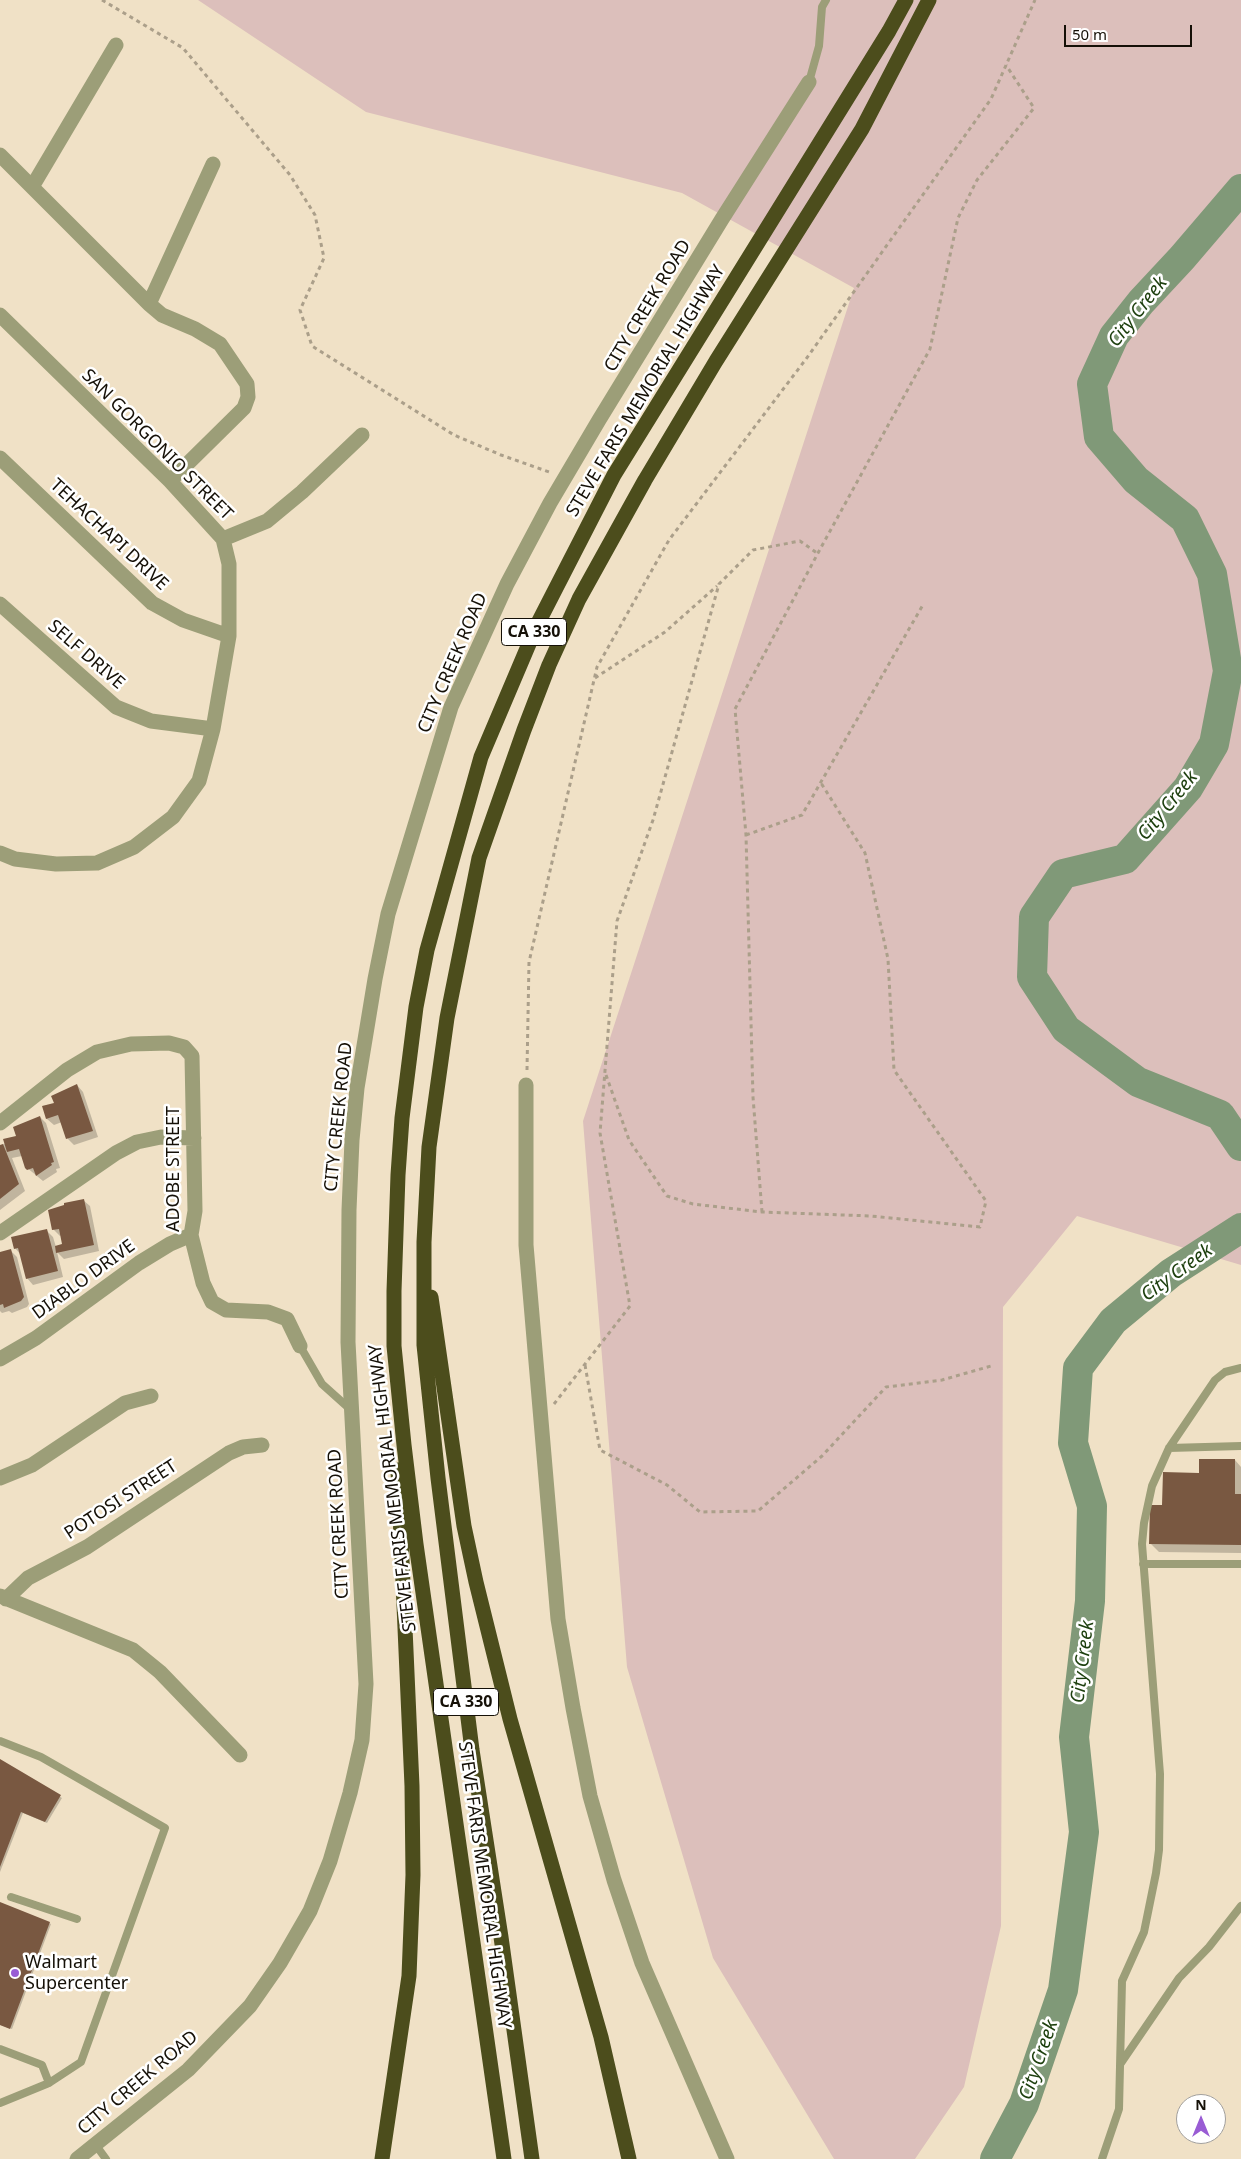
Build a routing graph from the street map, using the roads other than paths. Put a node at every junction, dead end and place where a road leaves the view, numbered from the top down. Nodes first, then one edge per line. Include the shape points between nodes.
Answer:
1 (826, 0) edge
2 (906, 0) edge
3 (929, 0) edge
4 (116, 45) dead end
5 (809, 82) joint
6 (0, 155) edge
7 (213, 164) dead end
8 (32, 187) junction
9 (149, 304) junction
10 (0, 315) edge
11 (362, 435) dead end
12 (0, 458) edge
13 (170, 481) junction
14 (223, 539) junction
15 (0, 604) edge
16 (229, 636) junction
17 (213, 730) junction
18 (0, 853) edge
19 (526, 1085) road end
20 (0, 1123) edge
21 (194, 1138) junction
22 (0, 1233) edge
23 (191, 1235) junction
24 (424, 1242) junction
25 (300, 1346) joint
26 (394, 1346) junction
27 (0, 1359) edge
28 (1241, 1368) edge
29 (152, 1396) dead end
30 (352, 1411) junction
31 (262, 1445) dead end
32 (1241, 1446) edge
33 (1169, 1448) junction
34 (0, 1478) edge
35 (1143, 1564) junction
36 (1241, 1564) edge
37 (3, 1597) edge
38 (0, 1741) edge
39 (240, 1755) dead end
40 (11, 1897) dead end
41 (1241, 1906) edge
42 (77, 1919) dead end
43 (0, 2049) edge
44 (1121, 2063) junction
45 (49, 2083) junction
46 (0, 2103) edge
47 (95, 2144) junction
48 (77, 2159) edge
49 (106, 2159) edge
50 (382, 2159) edge
51 (504, 2159) edge
52 (532, 2159) edge
53 (629, 2159) edge
54 (727, 2159) edge
55 (1102, 2159) edge

1 - 5 lane
2 - 26 highway, STEVE FARIS MEMORIAL HIGHWAY / CA 330 via 614,475 537,626 481,757 430,941 416,1006 402,1118
3 - 24 highway, STEVE FARIS MEMORIAL HIGHWAY / CA 330 via 862,128 645,480 579,599 550,665 479,858 439,1070 429,1147
4 - 8 street
5 - 30 street, CITY CREEK ROAD via 565,477 506,584 451,707 388,914 358,1088 349,1210 348,1342
6 - 8 street
7 - 9 street
8 - 9 street
9 - 13 street via 162,315 220,344 247,384 248,397 244,408
10 - 13 street, SAN GORGONIO STREET
11 - 14 street via 267,521
12 - 16 street, TEHACHAPI DRIVE via 152,604 183,620
13 - 14 street, SAN GORGONIO STREET
14 - 16 street, SAN GORGONIO STREET via 229,564
15 - 17 street, SELF DRIVE via 116,707 151,721
16 - 17 street, SAN GORGONIO STREET
17 - 18 street, SAN GORGONIO STREET via 199,781 173,817 134,847 97,862 80,863 15,859
19 - 54 street via 526,1245 540,1422 558,1619 590,1796 642,1963
20 - 21 street, ADOBE STREET via 67,1070 97,1052 131,1044 169,1043 184,1047 192,1056
21 - 22 street via 161,1137 137,1142
21 - 23 street, ADOBE STREET via 195,1211
23 - 25 street, ADOBE STREET via 203,1283 212,1302 226,1310 268,1312 287,1319
23 - 27 street, DIABLO DRIVE via 139,1263 36,1338
24 - 52 highway, STEVE FARIS MEMORIAL HIGHWAY / CA 330 via 424,1344 430,1414 472,1750
24 - 53 highway via 464,1526 476,1582 510,1719 600,2037
25 - 30 lane via 322,1384
26 - 50 highway via 413,1875 409,1976
26 - 51 highway, STEVE FARIS MEMORIAL HIGHWAY / CA 330 via 419,1563
28 - 33 lane via 1225,1372 1215,1380
29 - 34 street via 125,1403 32,1465
30 - 47 street, CITY CREEK ROAD via 366,1684 362,1740 330,1861 310,1910 280,1963 250,2006 188,2070
31 - 37 street, POTOSI STREET via 243,1447 229,1453 87,1547 28,1578
32 - 33 lane
33 - 35 lane via 1157,1470 1147,1504
35 - 36 lane
35 - 44 lane via 1160,1774 1159,1850 1144,1932 1122,1981
37 - 39 street via 133,1650 160,1672
38 - 45 lane via 41,1757 165,1828 81,2062
40 - 42 lane
41 - 44 lane via 1209,1947 1179,1978
43 - 45 lane via 42,2065
44 - 55 lane via 1119,2109
45 - 46 lane
47 - 48 street, CITY CREEK ROAD
47 - 49 lane

